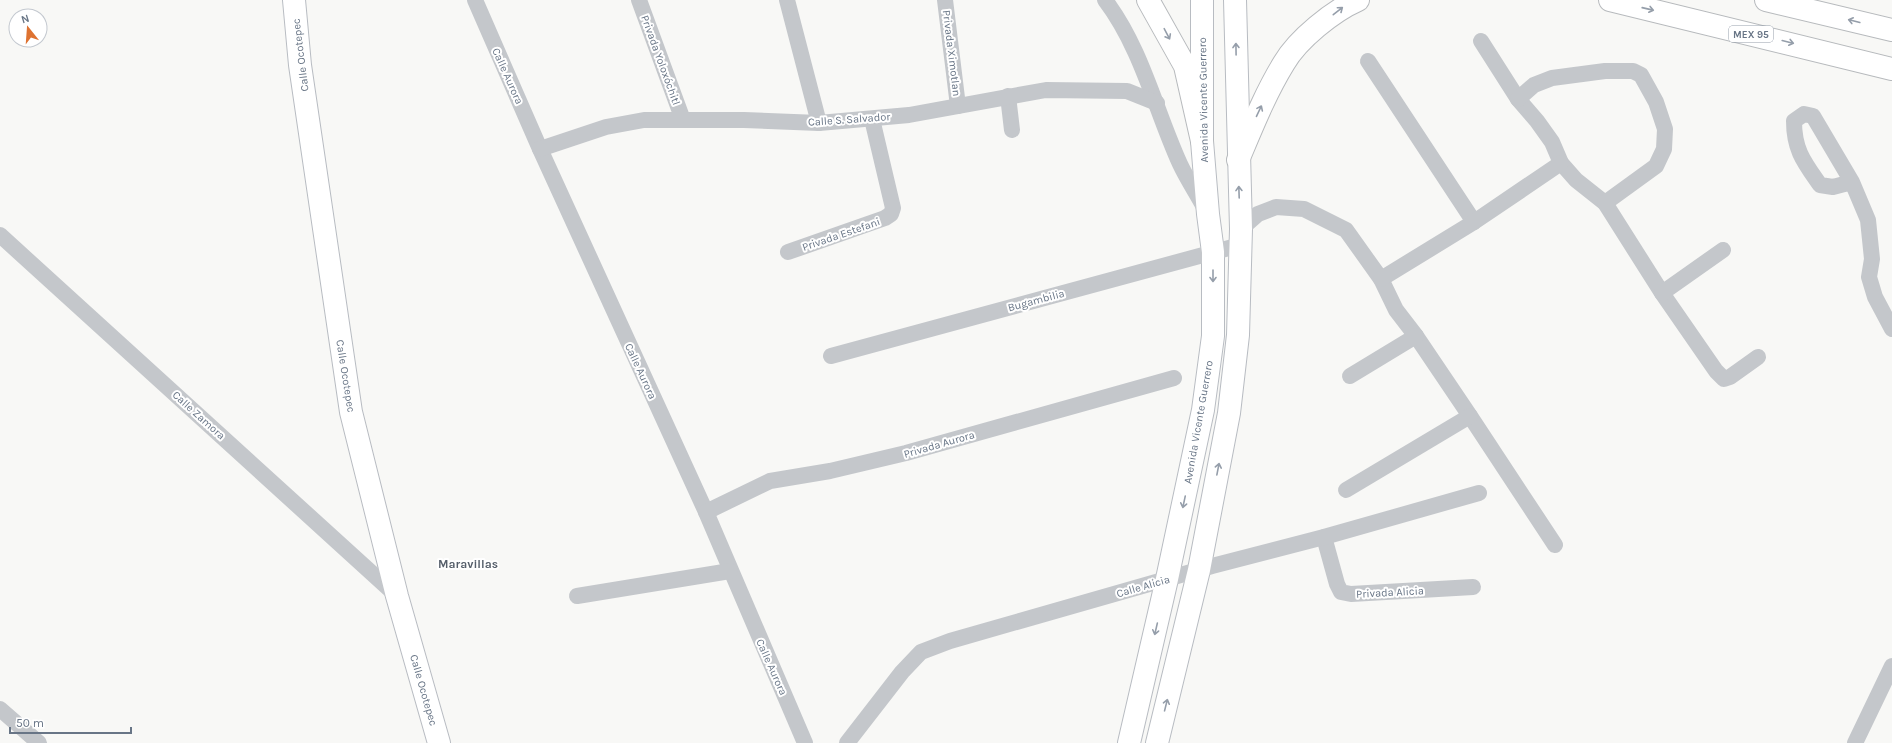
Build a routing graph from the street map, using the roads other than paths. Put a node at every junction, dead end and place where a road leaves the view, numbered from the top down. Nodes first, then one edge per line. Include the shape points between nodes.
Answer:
1 (294, 0) edge
2 (475, 0) edge
3 (639, 0) edge
4 (787, 0) edge
5 (945, 0) edge
6 (1105, 0) edge
7 (1148, 0) edge
8 (1202, 0) edge
9 (1235, 0) edge
10 (1358, 0) edge
11 (1610, 0) edge
12 (1766, 0) edge
13 (1892, 30) edge
14 (1481, 41) dead end
15 (1368, 61) dead end
16 (1892, 69) edge
17 (1201, 87) junction
18 (1236, 88) junction
19 (1008, 96) junction
20 (1518, 99) junction
21 (1157, 103) junction
22 (958, 106) junction
23 (872, 119) junction
24 (683, 120) junction
25 (819, 123) junction
26 (1012, 130) dead end
27 (1202, 141) junction
28 (540, 149) junction
29 (1238, 160) junction
30 (1561, 163) junction
31 (1852, 182) junction
32 (1605, 203) junction
33 (1208, 214) junction
34 (1474, 222) junction
35 (0, 235) edge
36 (1240, 237) junction
37 (1723, 250) dead end
38 (788, 252) dead end
39 (1213, 252) junction
40 (1381, 279) junction
41 (1662, 293) junction
42 (1892, 329) edge
43 (1416, 336) junction
44 (832, 356) dead end
45 (1758, 357) dead end
46 (1350, 376) dead end
47 (1174, 378) dead end
48 (1470, 416) junction
49 (1346, 490) dead end
50 (1479, 493) dead end
51 (706, 512) junction
52 (1324, 537) junction
53 (1555, 545) dead end
54 (730, 570) junction
55 (1199, 570) junction
56 (1167, 579) junction
57 (1473, 587) dead end
58 (397, 596) junction
59 (577, 596) dead end
60 (1892, 666) edge
61 (0, 709) edge
62 (39, 743) edge
63 (439, 743) edge
64 (805, 743) edge
65 (847, 743) edge
66 (1129, 743) edge
67 (1157, 743) edge
68 (1855, 743) edge

1 - 58 main road, Calle Ocotepec via 300,65 351,412
2 - 28 street, Calle Aurora
3 - 24 street, Privada Yoloxóchitl
4 - 25 street
5 - 22 street, Privada Ximotlan
6 - 21 street via 1127,34
7 -> 27 main road via 1185,66
8 - 17 main road, Avenida Vicente Guerrero
18 -> 9 main road
29 -> 10 main road via 1259,109 1284,62 1324,21 1344,6
11 -> 16 main road, MEX 95
13 -> 12 main road
14 - 20 street
15 - 34 street
17 - 18 main road
17 - 27 main road, Avenida Vicente Guerrero
18 - 29 main road
19 - 21 street, Calle S. Salvador via 1046,90 1127,91
19 - 22 street, Calle S. Salvador
19 - 26 street
20 - 30 street via 1552,142
20 - 32 street via 1534,85 1552,78 1605,71 1633,71 1641,75 1656,102 1665,129 1664,150 1656,166
21 - 33 street via 1180,164
22 - 23 street, Calle S. Salvador
23 - 25 street, Calle S. Salvador
23 - 38 street, Privada Estefani via 893,208 891,214
24 - 25 street, Calle S. Salvador
24 - 28 street, Calle S. Salvador via 644,120 606,127
27 - 33 main road, Avenida Vicente Guerrero
28 - 51 street, Calle Aurora
36 -> 29 main road
30 - 32 street via 1576,180
30 - 34 street
31 - 31 street via 1833,187 1820,185 1800,155 1794,121 1804,114 1813,116
31 - 42 street via 1868,220 1872,259 1869,277 1875,297
32 - 41 street
33 - 39 main road, Avenida Vicente Guerrero
34 - 40 street
35 - 58 street, Calle Zamora
36 - 39 street, Bugambilia
36 - 40 street via 1258,214 1276,207 1304,209 1346,230
55 -> 36 main road via 1229,413 1238,335
37 - 41 street
39 - 44 street, Bugambilia
39 -> 56 main road, Avenida Vicente Guerrero via 1213,336 1209,374
40 - 43 street via 1396,310
41 - 45 street via 1724,379
43 - 46 street
43 - 48 street
47 - 51 street, Privada Aurora via 906,453 830,471 770,481
48 - 49 street
48 - 53 street
50 - 52 street, Calle Alicia
51 - 54 street, Calle Aurora
52 - 55 street, Calle Alicia
52 - 57 street, Privada Alicia via 1341,592 1351,594
54 - 59 street
54 - 64 street, Calle Aurora
55 - 56 street, Calle Alicia
67 -> 55 main road
56 - 65 street, Calle Alicia via 950,641 921,652 902,672
56 -> 66 main road, Avenida Vicente Guerrero
58 - 63 main road, Calle Ocotepec
60 - 68 street
61 - 62 street

